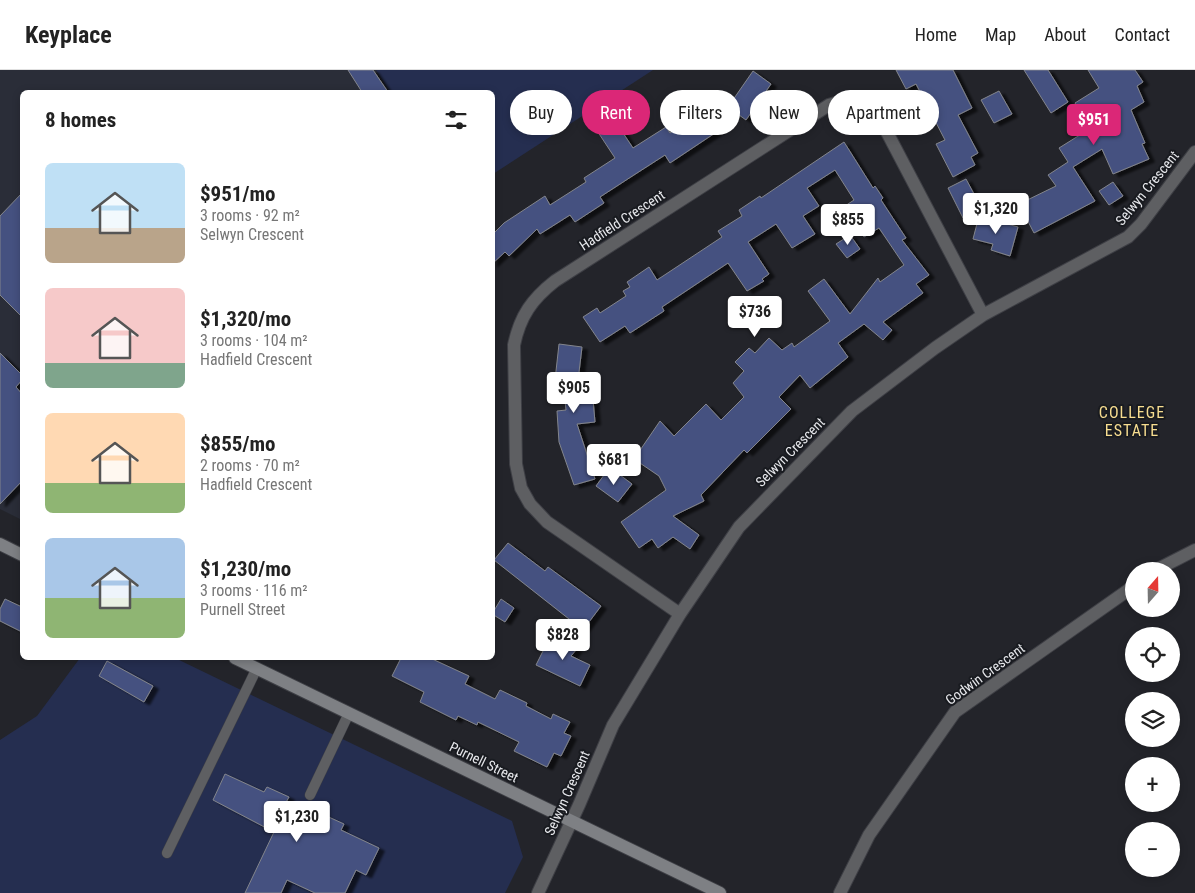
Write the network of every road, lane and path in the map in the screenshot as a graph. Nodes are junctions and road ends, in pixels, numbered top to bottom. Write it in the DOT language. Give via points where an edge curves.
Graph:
graph roads {
  1 [pos="1195,152"];
  2 [pos="983,316"];
  3 [pos="0,544"];
  4 [pos="1195,550"];
  5 [pos="20,554"];
  6 [pos="1172,562"];
  7 [pos="1125,592"];
  8 [pos="680,614"];
  9 [pos="239,660"];
  10 [pos="257,668"];
  11 [pos="349,714"];
  12 [pos="310,794"];
  13 [pos="572,821"];
  14 [pos="167,853"];
  15 [pos="538,893"];
  16 [pos="720,893"];
  17 [pos="840,893"];
  1 -- 2 [label="street, Selwyn Crescent" via="1128,237"];
  2 -- 8 [label="street, Selwyn Crescent" via="852,411 739,527"];
  2 -- 8 [label="street, Hadfield Crescent" via="879,117 859,101 843,100 829,105 537,295 525,310 514,345 516,464 521,488 530,504 547,522"];
  3 -- 5 [label="main road"];
  4 -- 6 [label="street"];
  7 -- 17 [label="street, Godwin Crescent" via="955,712 869,835"];
  8 -- 13 [label="street, Selwyn Crescent" via="613,725"];
  9 -- 10 [label="main road, Purnell Street"];
  10 -- 11 [label="main road, Purnell Street"];
  10 -- 14 [label="lane"];
  11 -- 12 [label="lane"];
  11 -- 13 [label="main road, Purnell Street"];
  13 -- 15 [label="street, Selwyn Crescent"];
  13 -- 16 [label="main road, Purnell Street"];
}
